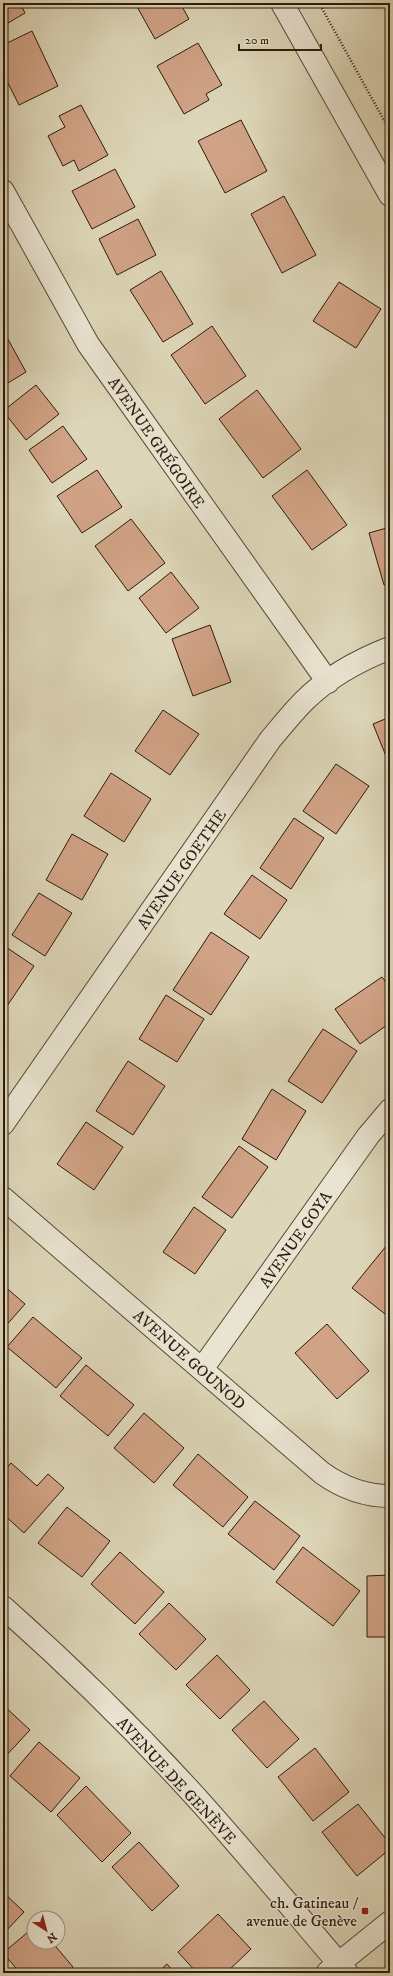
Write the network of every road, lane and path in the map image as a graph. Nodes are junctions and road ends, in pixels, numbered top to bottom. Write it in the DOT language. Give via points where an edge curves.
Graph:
graph roads {
  1 [pos="282,3"];
  2 [pos="319,3"];
  3 [pos="390,131"];
  4 [pos="3,191"];
  5 [pos="390,195"];
  6 [pos="390,648"];
  7 [pos="328,682"];
  8 [pos="390,1110"];
  9 [pos="3,1124"];
  10 [pos="3,1198"];
  11 [pos="202,1369"];
  12 [pos="390,1496"];
  13 [pos="3,1607"];
  14 [pos="390,1922"];
  15 [pos="337,1970"];
  1 -- 5 [label="street"];
  2 -- 3 [label="path"];
  4 -- 7 [label="street, AVENUE GRÉGOIRE" via="88,344"];
  6 -- 7 [label="street, AVENUE GOETHE" via="369,656"];
  7 -- 9 [label="street, AVENUE GOETHE" via="305,700 270,740"];
  8 -- 11 [label="street, AVENUE GOYA" via="368,1136"];
  10 -- 11 [label="street, AVENUE GOUNOD"];
  11 -- 12 [label="street, AVENUE GOUNOD" via="327,1477 358,1492"];
  13 -- 15 [label="street, AVENUE DE GENÈVE" via="98,1696 202,1804"];
  14 -- 15 [label="street"];
}
